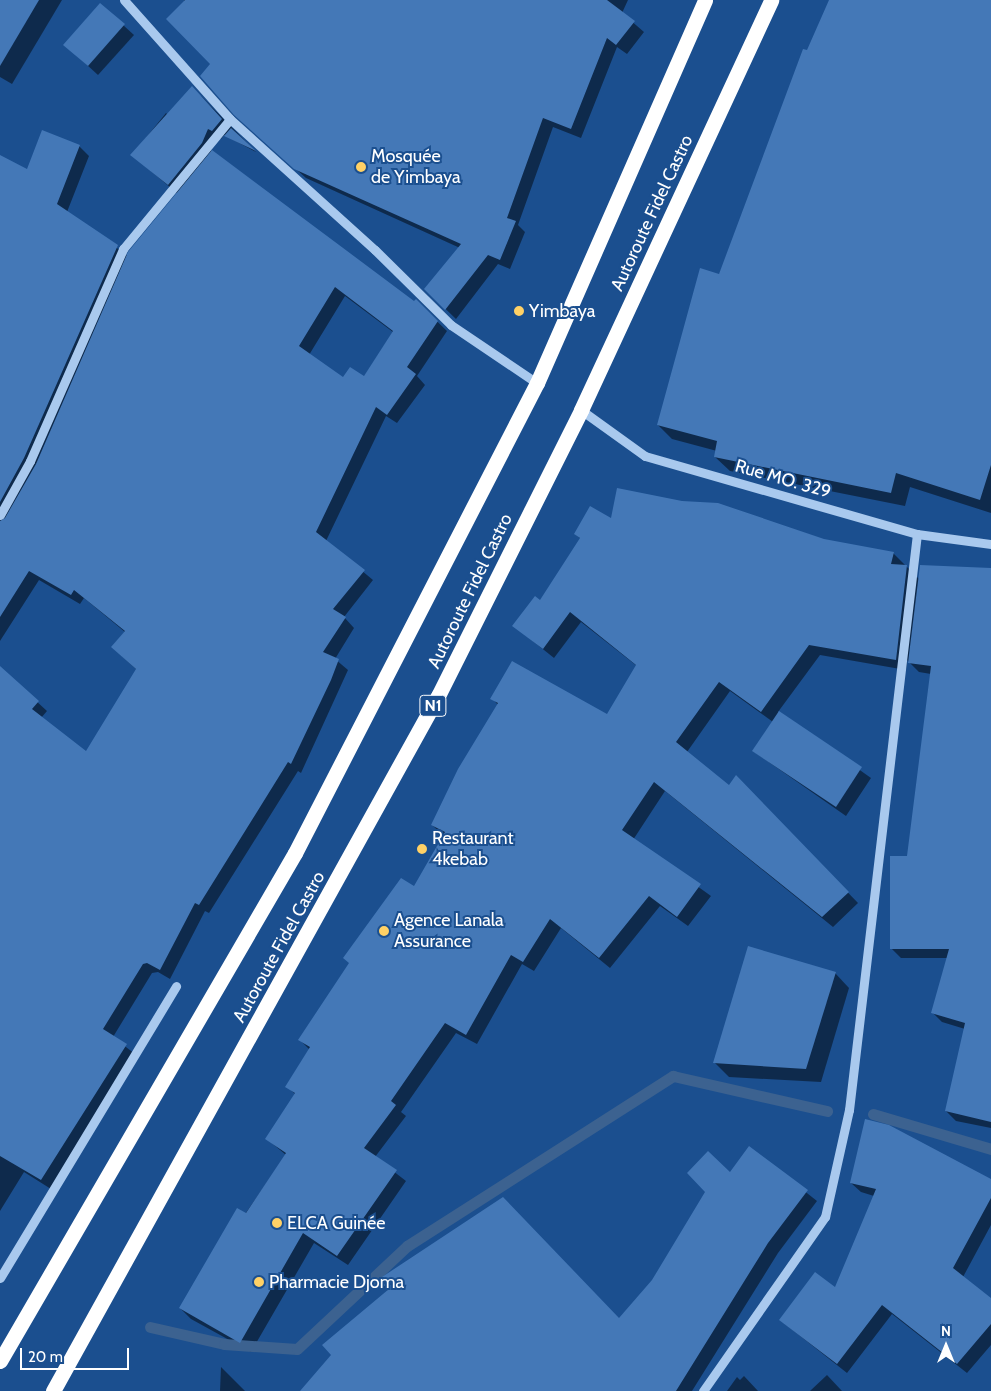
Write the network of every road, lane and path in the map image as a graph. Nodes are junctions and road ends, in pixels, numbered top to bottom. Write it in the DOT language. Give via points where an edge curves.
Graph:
graph roads {
  1 [pos="124,0"];
  2 [pos="705,0"];
  3 [pos="771,0"];
  4 [pos="230,120"];
  5 [pos="537,383"];
  6 [pos="581,410"];
  7 [pos="0,515"];
  8 [pos="917,534"];
  9 [pos="991,544"];
  10 [pos="176,986"];
  11 [pos="0,1278"];
  12 [pos="0,1361"];
  13 [pos="53,1391"];
  14 [pos="703,1391"];
  1 -- 4 [label="street"];
  2 -- 5 [label="highway, Autoroute Fidel Castro"];
  3 -- 6 [label="highway, Autoroute Fidel Castro / N1"];
  4 -- 5 [label="street" via="375,250 451,325"];
  4 -- 7 [label="street" via="123,249 30,460"];
  5 -- 12 [label="highway, Autoroute Fidel Castro" via="295,854"];
  6 -- 8 [label="street, Rue MO. 329" via="645,456"];
  6 -- 13 [label="highway, Autoroute Fidel Castro / N1" via="438,696"];
  8 -- 9 [label="street, Rue MO. 329"];
  8 -- 14 [label="street" via="849,1110 825,1218"];
  10 -- 11 [label="street"];
}
